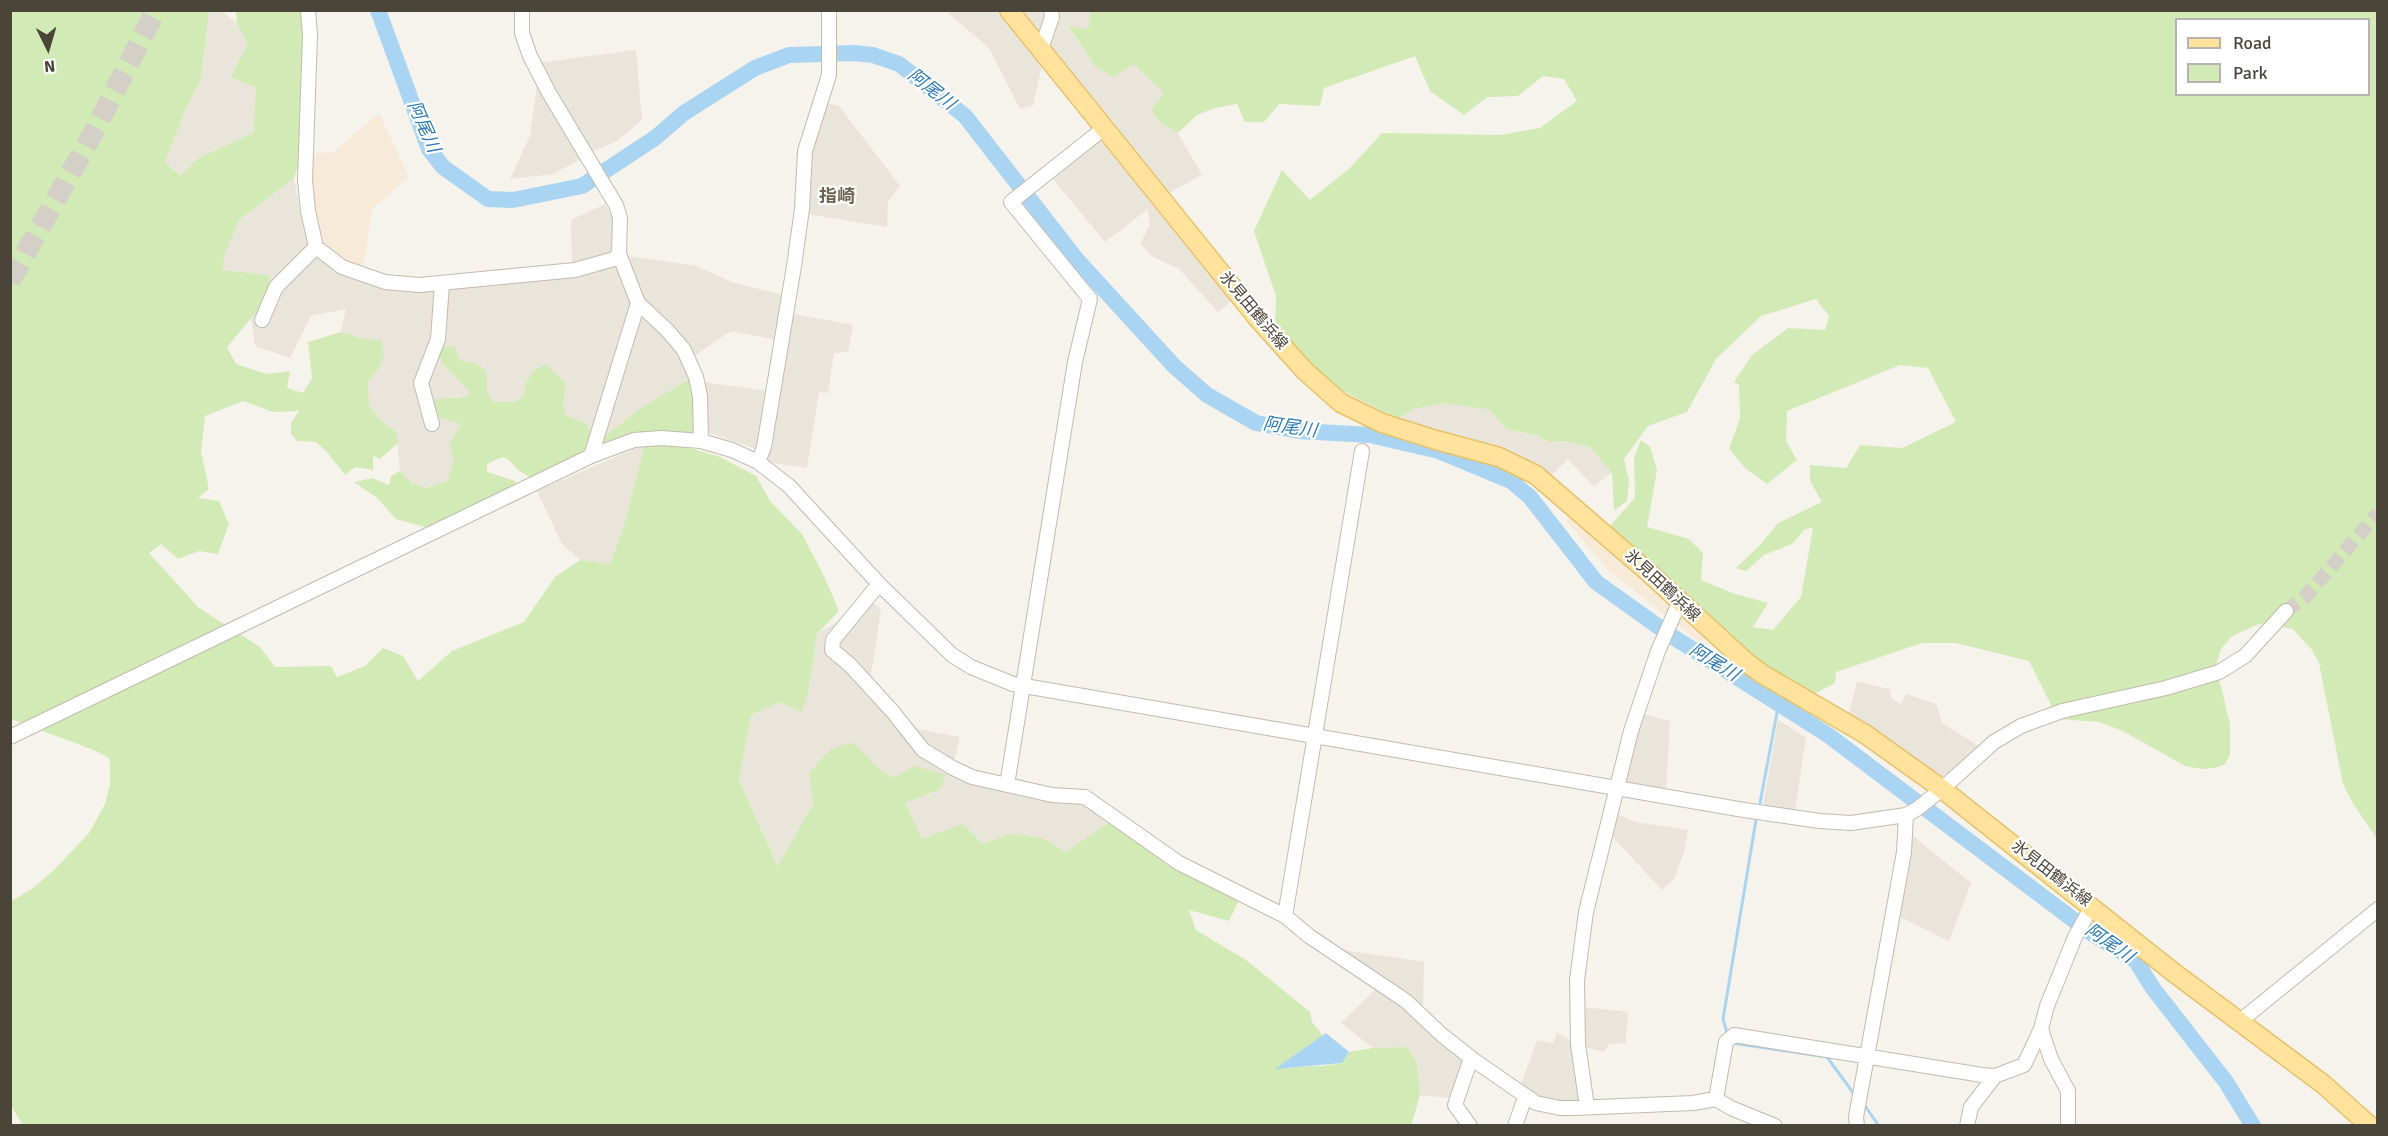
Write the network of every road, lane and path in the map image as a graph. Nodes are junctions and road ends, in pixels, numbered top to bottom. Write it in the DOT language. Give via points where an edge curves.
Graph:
graph roads {
  1 [pos="308,10"];
  2 [pos="522,10"];
  3 [pos="829,10"];
  4 [pos="1009,10"];
  5 [pos="1051,10"];
  6 [pos="1040,51"];
  7 [pos="1103,129"];
  8 [pos="315,247"];
  9 [pos="619,254"];
  10 [pos="442,284"];
  11 [pos="638,303"];
  12 [pos="262,320"];
  13 [pos="432,424"];
  14 [pos="701,441"];
  15 [pos="1362,452"];
  16 [pos="591,456"];
  17 [pos="758,462"];
  18 [pos="879,584"];
  19 [pos="1676,608"];
  20 [pos="2286,611"];
  21 [pos="1023,687"];
  22 [pos="1314,736"];
  23 [pos="10,737"];
  24 [pos="1007,785"];
  25 [pos="1616,788"];
  26 [pos="1937,793"];
  27 [pos="1911,812"];
  28 [pos="2378,909"];
  29 [pos="2090,911"];
  30 [pos="1284,916"];
  31 [pos="2239,1022"];
  32 [pos="2041,1029"];
  33 [pos="1868,1057"];
  34 [pos="1471,1058"];
  35 [pos="1995,1076"];
  36 [pos="1525,1096"];
  37 [pos="1716,1100"];
  38 [pos="1587,1107"];
  39 [pos="1470,1125"];
  40 [pos="1515,1125"];
  41 [pos="1775,1125"];
  42 [pos="1857,1125"];
  43 [pos="1967,1125"];
  44 [pos="2068,1125"];
  45 [pos="2370,1125"];
  1 -- 8 [label="street" via="305,180"];
  2 -- 9 [label="street" via="522,33 530,56 611,195 620,218"];
  3 -- 17 [label="street" via="828,81 805,152 794,266 764,447"];
  4 -- 6 [label="main road, 氷見田鶴浜線"];
  5 -- 6 [label="street"];
  6 -- 7 [label="main road, 氷見田鶴浜線"];
  7 -- 19 [label="main road, 氷見田鶴浜線" via="1259,320 1305,371 1341,403 1382,423 1498,457 1536,475"];
  7 -- 21 [label="street" via="1011,202 1090,299 1073,374"];
  8 -- 10 [label="street" via="342,267 385,282"];
  8 -- 12 [label="street" via="276,287"];
  9 -- 10 [label="street" via="575,270"];
  9 -- 11 [label="street"];
  10 -- 13 [label="street" via="438,339 422,383"];
  11 -- 14 [label="street" via="684,350 700,396"];
  11 -- 16 [label="street"];
  14 -- 16 [label="street" via="634,440"];
  14 -- 17 [label="street"];
  15 -- 22 [label="street"];
  16 -- 23 [label="street"];
  17 -- 18 [label="street" via="789,486"];
  18 -- 21 [label="street" via="952,655"];
  18 -- 24 [label="street" via="833,640 832,650 893,712 923,750 972,777"];
  19 -- 25 [label="street" via="1631,731"];
  19 -- 26 [label="main road, 氷見田鶴浜線" via="1762,674 1865,734"];
  20 -- 26 [label="street" via="2245,656 2219,672 2062,711 2021,726 1994,742"];
  21 -- 22 [label="street"];
  21 -- 24 [label="street"];
  22 -- 25 [label="street"];
  22 -- 30 [label="street"];
  24 -- 30 [label="street" via="1052,795 1085,797 1179,863"];
  25 -- 27 [label="street" via="1820,821 1851,823"];
  25 -- 38 [label="street" via="1586,912 1577,980 1578,1044"];
  26 -- 27 [label="street"];
  26 -- 29 [label="main road, 氷見田鶴浜線"];
  27 -- 33 [label="street"];
  28 -- 31 [label="street"];
  29 -- 31 [label="main road, 氷見田鶴浜線"];
  29 -- 32 [label="street" via="2075,937"];
  30 -- 34 [label="street" via="1406,1001"];
  31 -- 45 [label="main road, 氷見田鶴浜線" via="2323,1084"];
  32 -- 35 [label="street" via="2024,1065"];
  32 -- 44 [label="street" via="2068,1091"];
  33 -- 35 [label="street"];
  33 -- 37 [label="street" via="1734,1035 1726,1042"];
  33 -- 42 [label="street"];
  34 -- 36 [label="street"];
  34 -- 39 [label="street" via="1455,1105"];
  35 -- 43 [label="street" via="1971,1107"];
  36 -- 38 [label="street" via="1536,1103 1560,1108"];
  36 -- 40 [label="street"];
  37 -- 38 [label="street"];
  37 -- 41 [label="street"];
}
